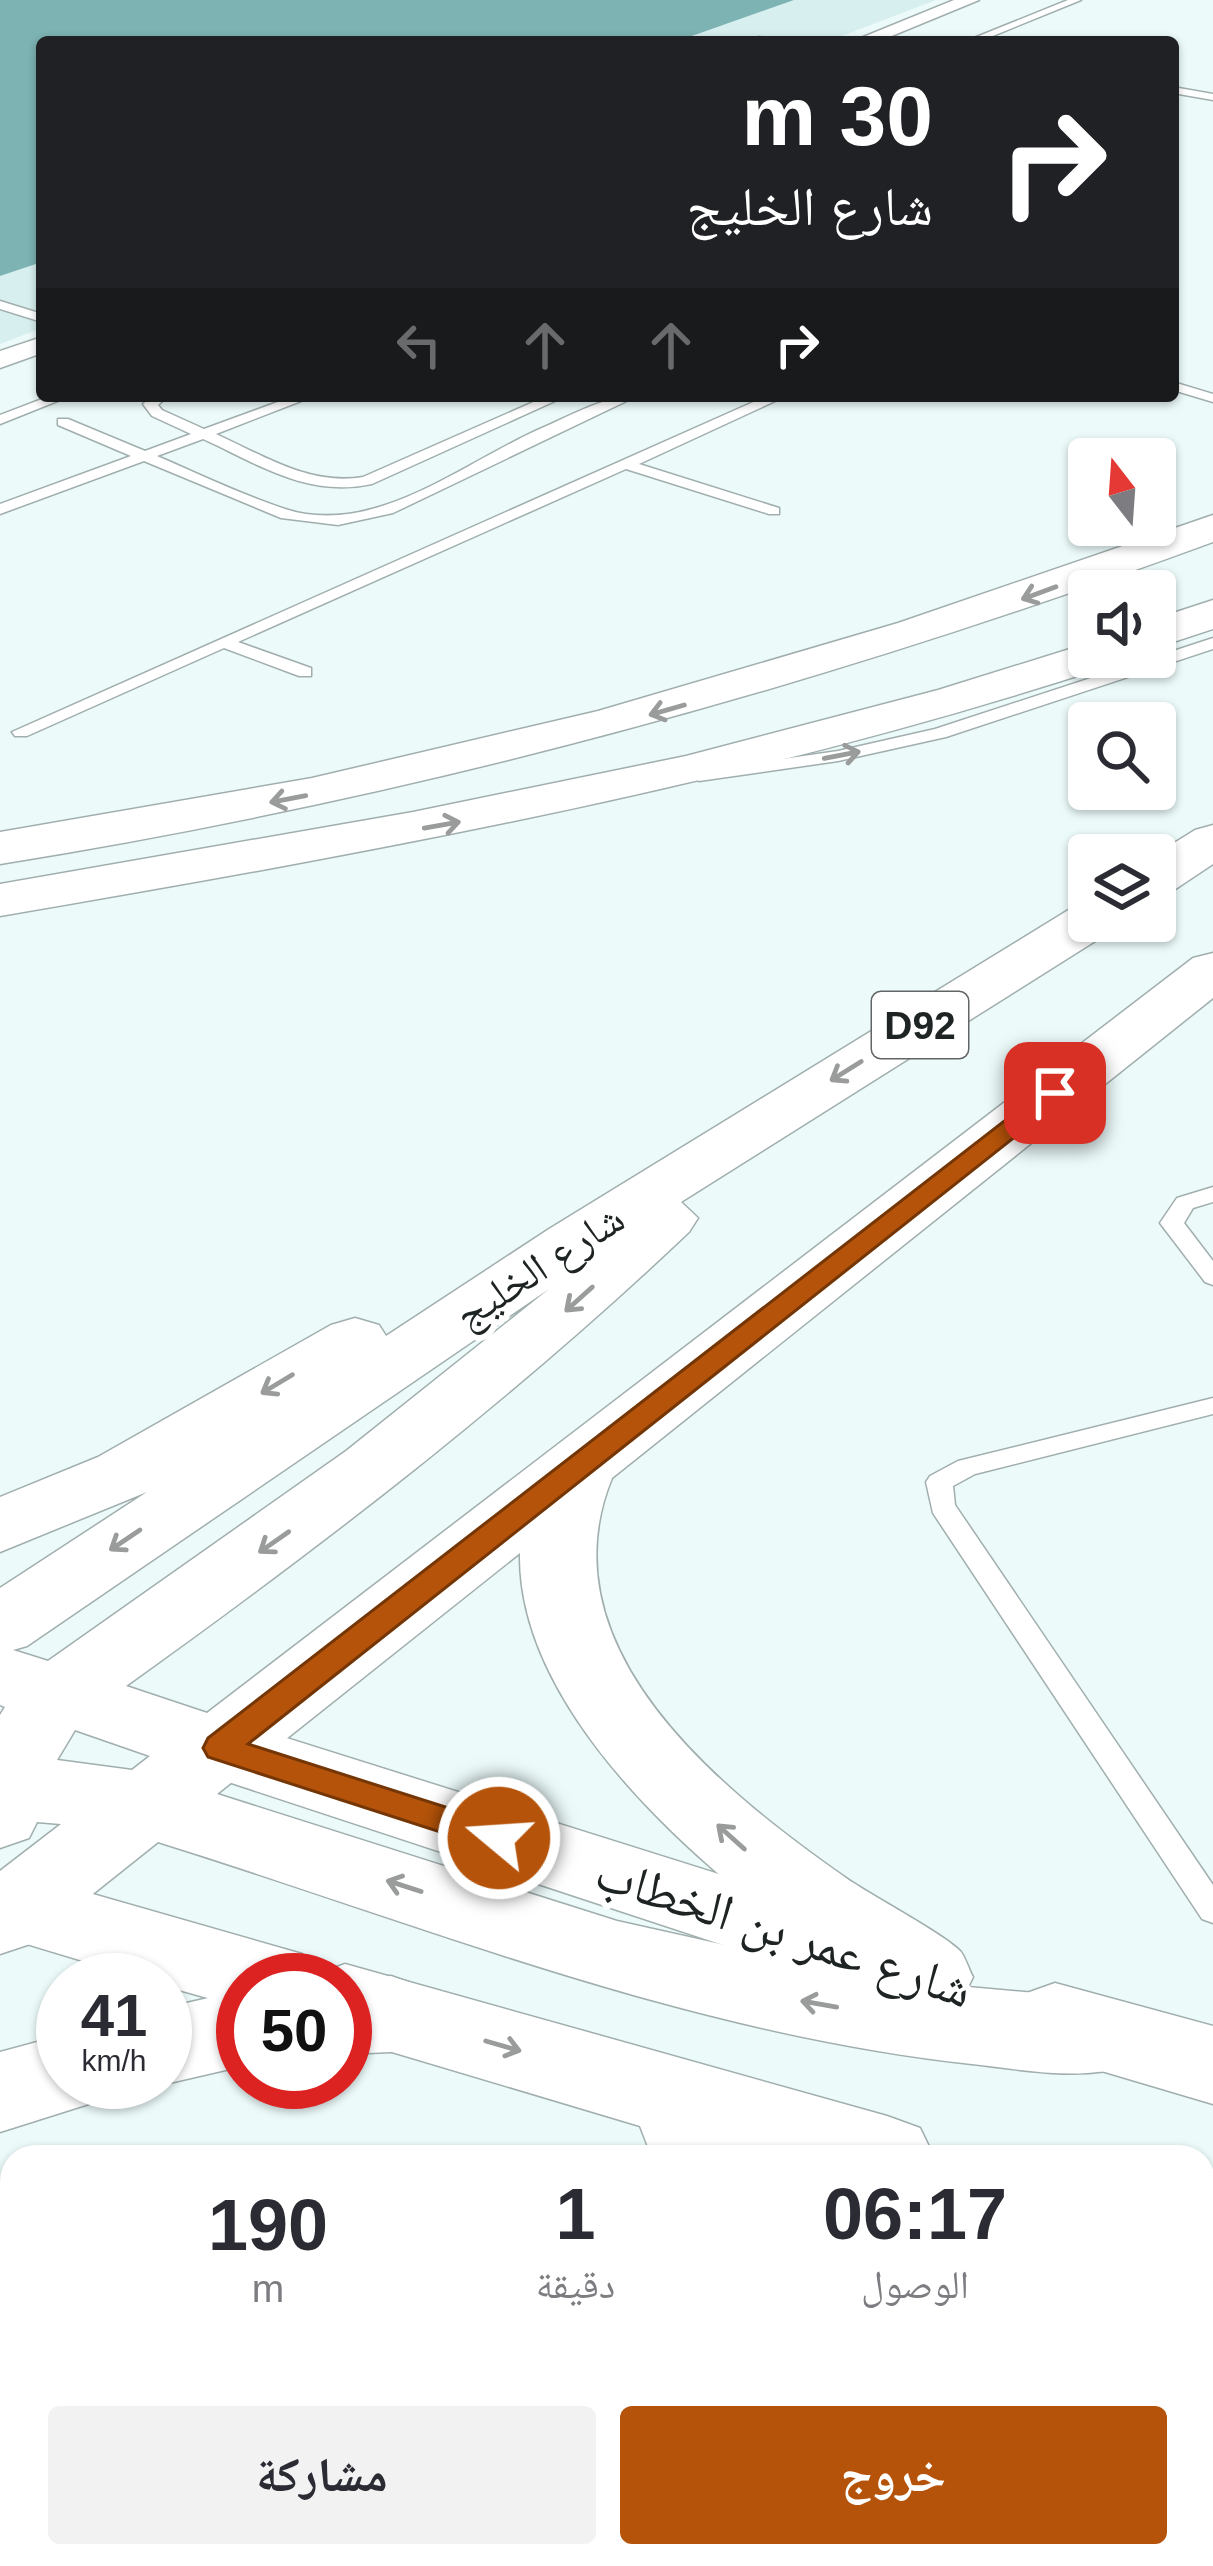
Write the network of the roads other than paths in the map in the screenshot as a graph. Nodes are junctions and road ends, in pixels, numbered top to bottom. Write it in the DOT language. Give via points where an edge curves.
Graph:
graph roads {
  1 [pos="1076,0"];
  2 [pos="960,1"];
  3 [pos="875,36"];
  4 [pos="984,36"];
  5 [pos="1179,91"];
  6 [pos="1213,97"];
  7 [pos="0,305"];
  8 [pos="36,316"];
  9 [pos="36,347"];
  10 [pos="0,360"];
  11 [pos="1213,386"];
  12 [pos="1205,395"];
  13 [pos="47,402"];
  14 [pos="153,402"];
  15 [pos="291,402"];
  16 [pos="545,402"];
  17 [pos="616,402"];
  18 [pos="746,402"];
  19 [pos="766,402"];
  20 [pos="758,406"];
  21 [pos="0,420"];
  22 [pos="63,422"];
  23 [pos="204,434"];
  24 [pos="144,456"];
  25 [pos="626,464"];
  26 [pos="0,509"];
  27 [pos="774,511"];
  28 [pos="1205,531"];
  29 [pos="1213,614"];
  30 [pos="1176,627"];
  31 [pos="223,642"];
  32 [pos="1213,643"];
  33 [pos="1068,664"];
  34 [pos="305,672"];
  35 [pos="21,732"];
  36 [pos="643,783"];
  37 [pos="19,845"];
  38 [pos="1206,846"];
  39 [pos="1176,865"];
  40 [pos="0,900"];
  41 [pos="1068,934"];
  42 [pos="1197,990"];
  43 [pos="752,1129"];
  44 [pos="1213,1194"];
  45 [pos="572,1243"];
  46 [pos="1213,1276"];
  47 [pos="1213,1406"];
  48 [pos="584,1464"];
  49 [pos="0,1526"];
  50 [pos="0,1626"];
  51 [pos="29,1685"];
  52 [pos="220,1748"];
  53 [pos="148,1806"];
  54 [pos="4,1833"];
  55 [pos="1213,1910"];
  56 [pos="222,1953"];
  57 [pos="929,1977"];
  58 [pos="372,2014"];
  59 [pos="1102,2038"];
  60 [pos="1213,2065"];
  61 [pos="36,2082"];
  62 [pos="0,2092"];
  63 [pos="686,2126"];
  64 [pos="809,2145"];
  1 -- 4 [label="lane"];
  2 -- 3 [label="street"];
  5 -- 6 [label="lane"];
  7 -- 8 [label="lane"];
  9 -- 10 [label="street"];
  11 -- 12 [label="lane"];
  13 -- 21 [label="lane"];
  14 -- 23 [label="lane" via="152,410"];
  15 -- 23 [label="lane"];
  16 -- 23 [label="lane" via="348,486 318,484"];
  17 -- 24 [label="lane" via="388,510 352,519 286,515"];
  18 -- 20 [label="lane"];
  19 -- 20 [label="lane"];
  20 -- 25 [label="lane"];
  22 -- 24 [label="lane"];
  23 -- 24 [label="lane"];
  24 -- 26 [label="lane"];
  25 -- 27 [label="lane"];
  25 -- 31 [label="lane"];
  28 -- 37 [label="main road, one-way" via="916,635 632,720 331,790"];
  29 -- 30 [label="main road"];
  31 -- 34 [label="lane"];
  31 -- 35 [label="lane"];
  36 -- 32 [label="lane, one-way" via="940,733"];
  33 -- 36 [label="main road" via="928,710"];
  40 -- 36 [label="main road, one-way" via="375,838"];
  38 -- 39 [label="main road"];
  41 -- 43 [label="main road, شارع الخليج / D92, one-way"];
  42 -- 48 [label="main road"];
  43 -- 45 [label="main road, شارع الخليج"];
  43 -- 51 [label="main road, one-way" via="612,1270 433,1424"];
  44 -- 46 [label="lane" via="1186,1203 1172,1222"];
  45 -- 49 [label="main road, one-way" via="409,1313 123,1474"];
  45 -- 50 [label="main road, شارع الخليج, one-way"];
  47 -- 55 [label="lane" via="967,1467 939,1482 938,1493"];
  48 -- 52 [label="main road"];
  57 -- 48 [label="main road, one-way" via="787,1885 726,1834 629,1729 573,1639 562,1602 559,1530"];
  51 -- 52 [label="main road, شارع عمر بن الخطاب"];
  51 -- 54 [label="main road"];
  52 -- 53 [label="main road"];
  52 -- 54 [label="main road"];
  52 -- 57 [label="main road, شارع عمر بن الخطاب"];
  53 -- 54 [label="main road"];
  53 -- 54 [label="main road"];
  59 -- 53 [label="main road, one-way" via="882,2016 774,1996 568,1941"];
  54 -- 56 [label="main road"];
  57 -- 59 [label="main road, شارع عمر بن الخطاب"];
  58 -- 63 [label="main road, one-way"];
  59 -- 60 [label="main road, شارع عمر بن الخطاب"];
  61 -- 62 [label="main road"];
  63 -- 64 [label="main road"];
}
